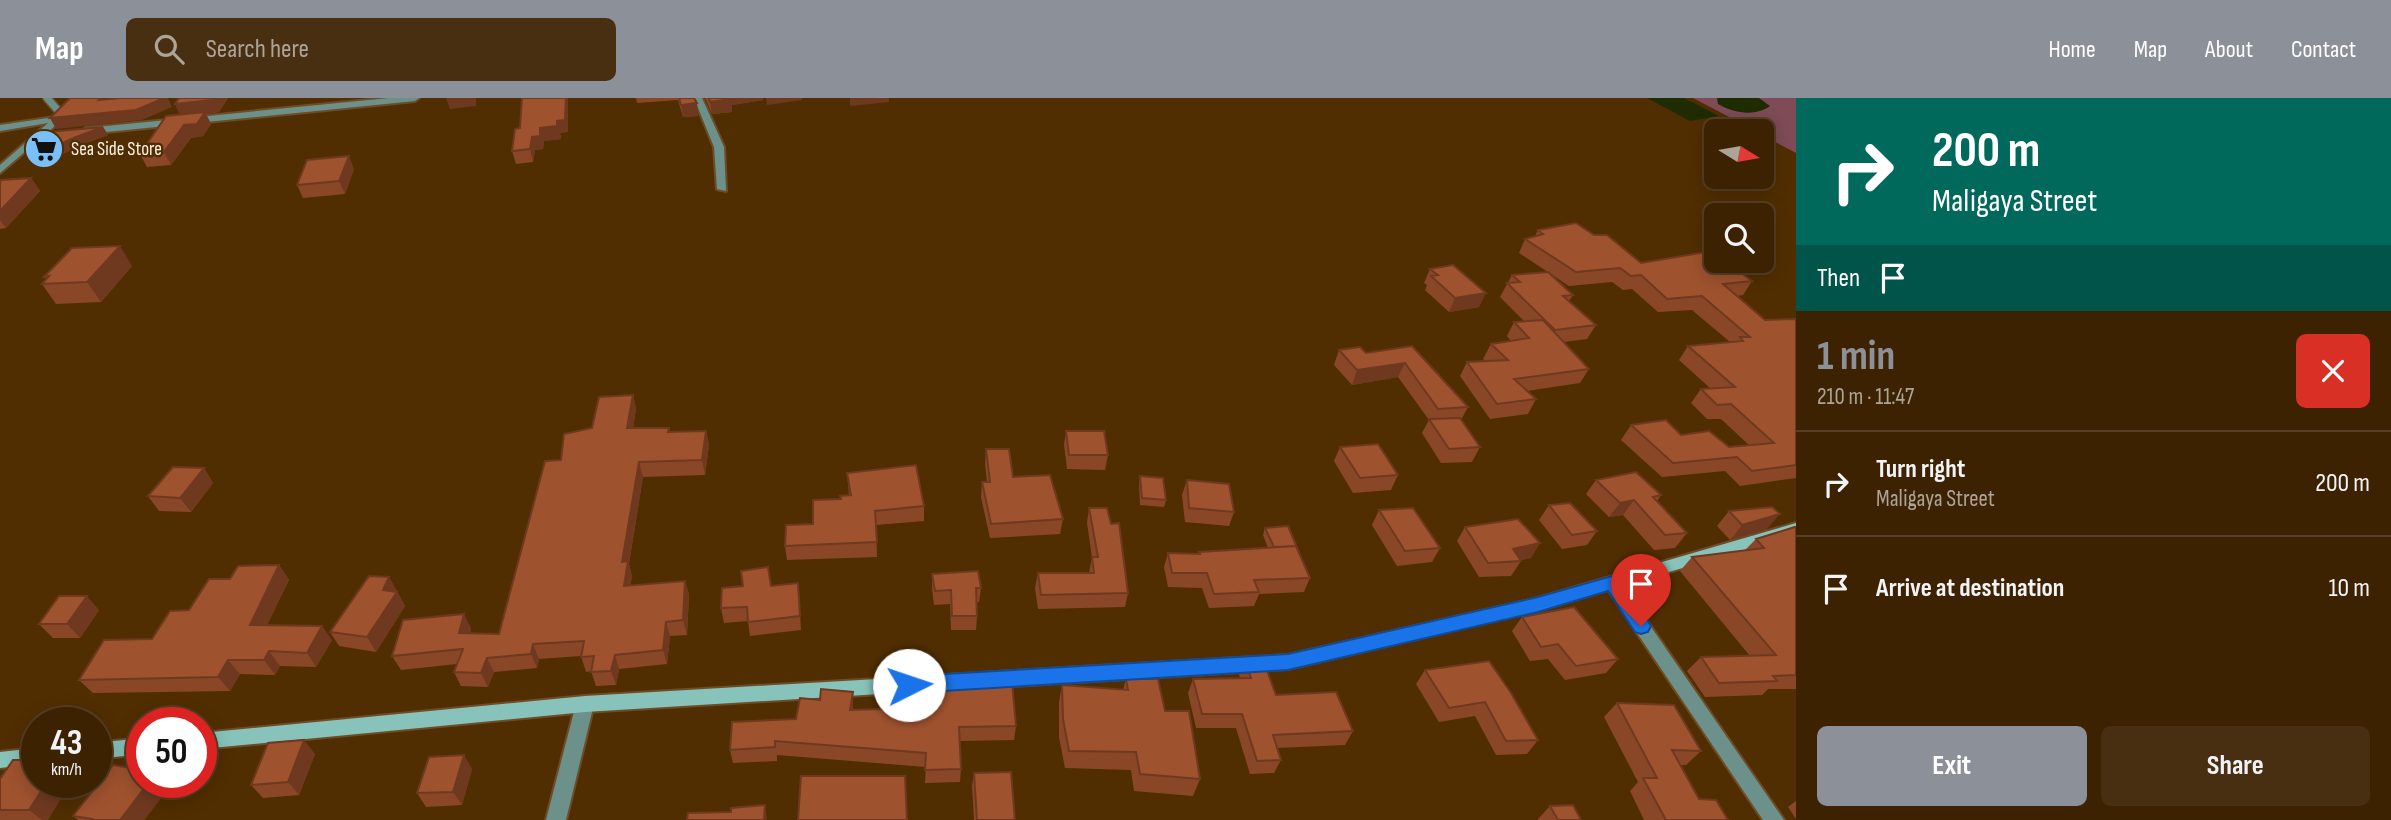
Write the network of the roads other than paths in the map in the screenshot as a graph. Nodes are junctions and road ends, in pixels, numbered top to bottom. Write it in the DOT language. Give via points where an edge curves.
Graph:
graph roads {
  1 [pos="47,98"];
  2 [pos="77,98"];
  3 [pos="415,98"];
  4 [pos="698,98"];
  5 [pos="60,117"];
  6 [pos="0,128"];
  7 [pos="79,132"];
  8 [pos="52,135"];
  9 [pos="39,136"];
  10 [pos="0,170"];
  11 [pos="722,189"];
  12 [pos="1796,529"];
  13 [pos="1612,583"];
  14 [pos="585,704"];
  15 [pos="217,738"];
  16 [pos="21,758"];
  17 [pos="0,760"];
  18 [pos="556,820"];
  19 [pos="1774,820"];
  1 -- 5 [label="lane"];
  2 -- 5 [label="street"];
  3 -- 7 [label="street"];
  4 -- 11 [label="street" via="719,147"];
  5 -- 6 [label="street"];
  5 -- 9 [label="street"];
  8 -- 9 [label="street"];
  9 -- 10 [label="street"];
  12 -- 13 [label="main road"];
  13 -- 14 [label="main road" via="1288,662"];
  13 -- 19 [label="street"];
  14 -- 15 [label="main road"];
  14 -- 18 [label="street"];
  16 -- 17 [label="main road"];
}
